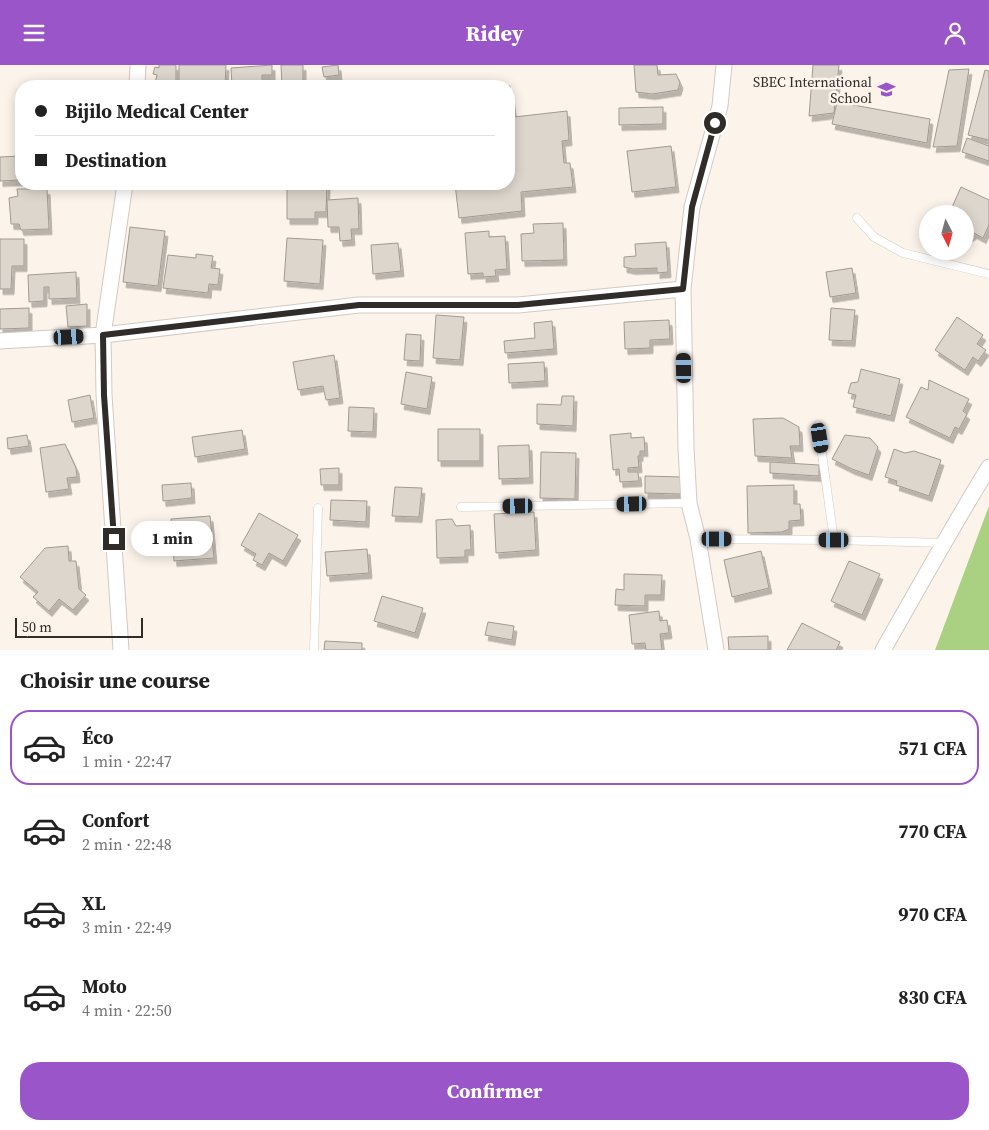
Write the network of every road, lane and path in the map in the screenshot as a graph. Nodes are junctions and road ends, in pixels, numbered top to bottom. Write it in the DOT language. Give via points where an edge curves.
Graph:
graph roads {
  1 [pos="138,65"];
  2 [pos="724,65"];
  3 [pos="137,80"];
  4 [pos="124,190"];
  5 [pos="857,218"];
  6 [pos="989,274"];
  7 [pos="683,289"];
  8 [pos="103,335"];
  9 [pos="0,341"];
  10 [pos="818,425"];
  11 [pos="989,467"];
  12 [pos="689,503"];
  13 [pos="461,507"];
  14 [pos="318,508"];
  15 [pos="698,539"];
  16 [pos="834,540"];
  17 [pos="945,543"];
  18 [pos="121,650"];
  19 [pos="314,650"];
  20 [pos="716,650"];
  21 [pos="883,650"];
  1 -- 3 [label="street"];
  2 -- 7 [label="street" via="720,106 692,207"];
  4 -- 8 [label="street"];
  5 -- 6 [label="lane" via="874,237 903,253"];
  7 -- 8 [label="street" via="518,305 359,305"];
  7 -- 12 [label="street"];
  8 -- 9 [label="street"];
  8 -- 18 [label="street"];
  10 -- 16 [label="lane"];
  11 -- 17 [label="street"];
  12 -- 13 [label="lane"];
  12 -- 15 [label="street"];
  14 -- 19 [label="lane"];
  15 -- 16 [label="lane"];
  15 -- 20 [label="street"];
  16 -- 17 [label="lane"];
  17 -- 21 [label="street"];
}
